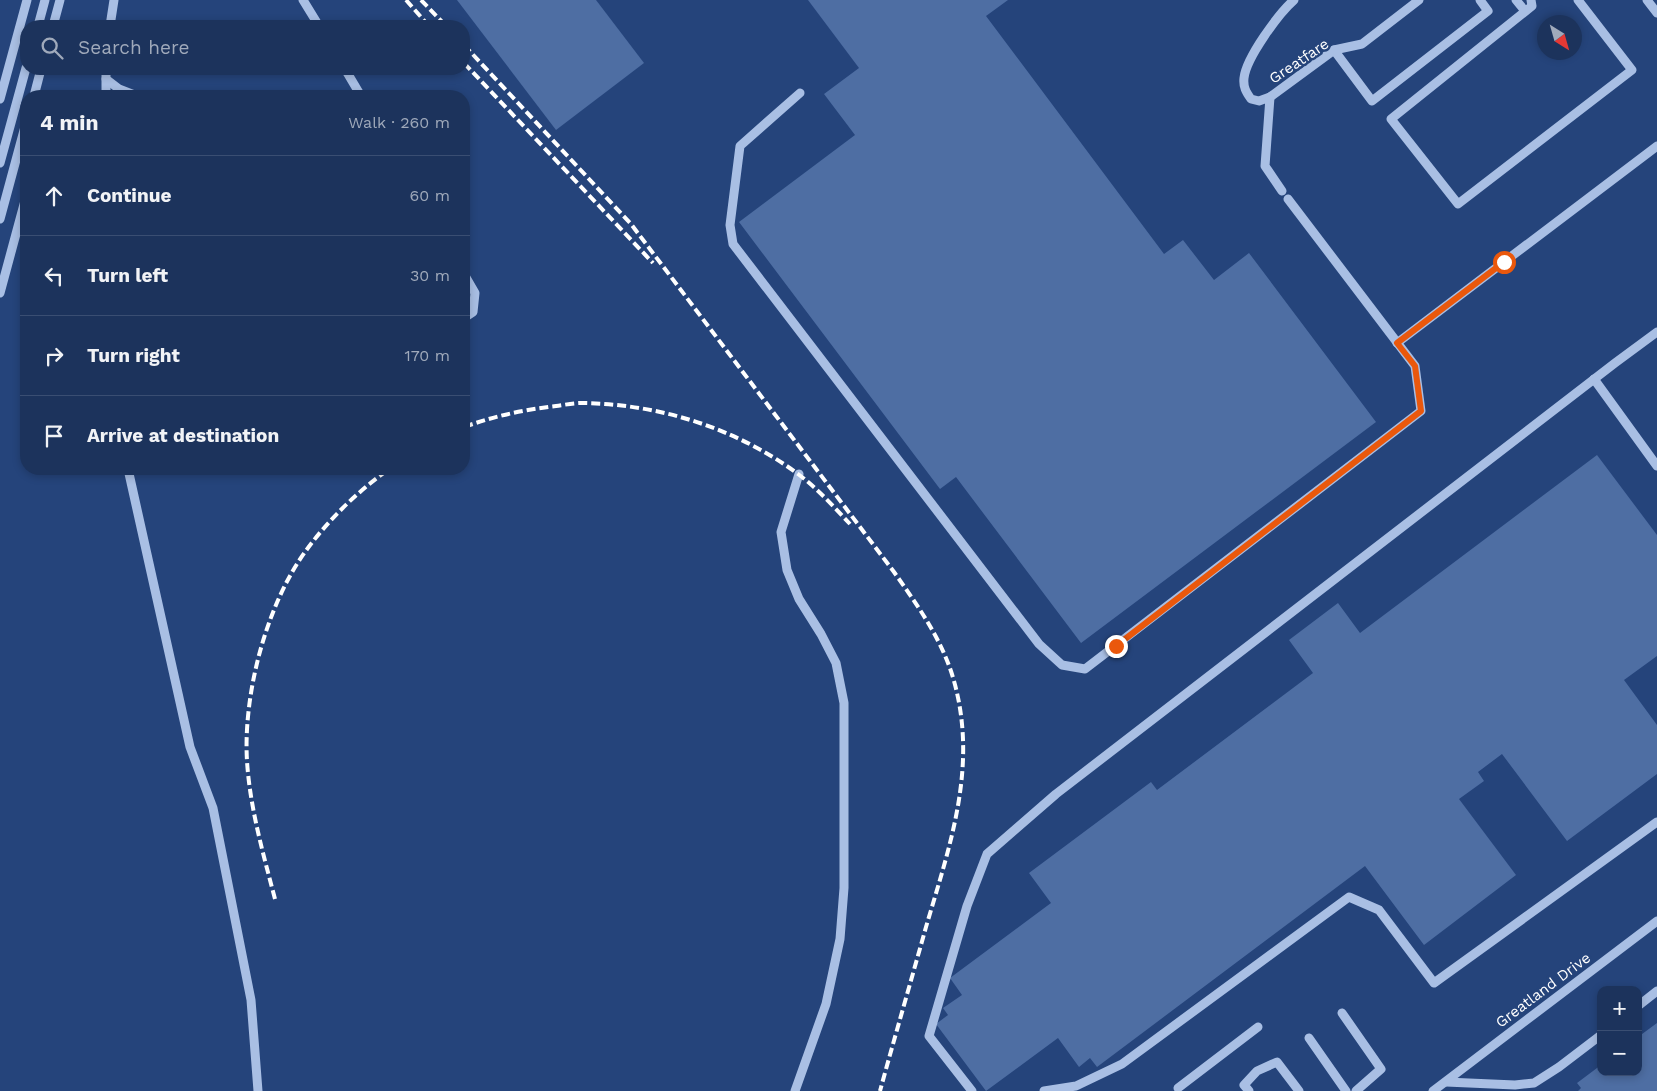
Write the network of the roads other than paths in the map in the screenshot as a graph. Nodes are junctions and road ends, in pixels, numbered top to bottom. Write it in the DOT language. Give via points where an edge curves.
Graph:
graph roads {
  1 [pos="27,0"];
  2 [pos="45,0"];
  3 [pos="60,0"];
  4 [pos="114,0"];
  5 [pos="303,0"];
  6 [pos="1294,0"];
  7 [pos="1419,0"];
  8 [pos="1480,0"];
  9 [pos="1516,0"];
  10 [pos="1531,0"];
  11 [pos="1578,0"];
  12 [pos="1647,0"];
  13 [pos="1525,12"];
  14 [pos="1657,13"];
  15 [pos="22,20"];
  16 [pos="40,20"];
  17 [pos="55,20"];
  18 [pos="111,20"];
  19 [pos="315,20"];
  20 [pos="20,26"];
  21 [pos="1334,50"];
  22 [pos="24,75"];
  23 [pos="39,75"];
  24 [pos="106,75"];
  25 [pos="349,75"];
  26 [pos="106,79"];
  27 [pos="36,90"];
  28 [pos="106,90"];
  29 [pos="122,90"];
  30 [pos="357,90"];
  31 [pos="800,92"];
  32 [pos="1270,97"];
  33 [pos="0,99"];
  34 [pos="20,146"];
  35 [pos="1657,146"];
  36 [pos="0,163"];
  37 [pos="1282,191"];
  38 [pos="1288,198"];
  39 [pos="20,218"];
  40 [pos="0,219"];
  41 [pos="470,284"];
  42 [pos="0,293"];
  43 [pos="470,314"];
  44 [pos="1656,335"];
  45 [pos="1397,343"];
  46 [pos="1594,379"];
  47 [pos="1657,466"];
  48 [pos="799,474"];
  49 [pos="129,475"];
  50 [pos="1657,822"];
  51 [pos="1657,921"];
  52 [pos="1657,991"];
  53 [pos="1642,1003"];
  54 [pos="1342,1013"];
  55 [pos="1258,1027"];
  56 [pos="1309,1038"];
  57 [pos="1597,1038"];
  58 [pos="1445,1086"];
  59 [pos="1246,1088"];
  60 [pos="1178,1090"];
  61 [pos="258,1091"];
  62 [pos="795,1091"];
  63 [pos="972,1091"];
  64 [pos="1044,1091"];
  65 [pos="1298,1091"];
  66 [pos="1346,1091"];
  67 [pos="1356,1091"];
  68 [pos="1433,1091"];
  1 -- 15 [label="street"];
  2 -- 16 [label="street"];
  3 -- 17 [label="street"];
  4 -- 18 [label="street"];
  5 -- 19 [label="street"];
  6 -- 32 [label="street" via="1263,37 1244,76 1245,90 1251,99 1259,101"];
  7 -- 21 [label="street, Greatfare" via="1362,44"];
  8 -- 21 [label="street" via="1488,11 1372,101"];
  9 -- 13 [label="street"];
  10 -- 13 [label="street" via="1532,6"];
  11 -- 13 [label="street" via="1632,70 1458,204 1391,119"];
  12 -- 14 [label="street"];
  20 -- 33 [label="street"];
  21 -- 32 [label="street, Greatfare"];
  22 -- 36 [label="street"];
  23 -- 27 [label="street"];
  24 -- 26 [label="street"];
  25 -- 30 [label="street"];
  26 -- 28 [label="street"];
  26 -- 29 [label="street"];
  31 -- 45 [label="street" via="740,146 730,225 733,244 1039,644 1062,665 1085,669 1421,411 1415,366"];
  32 -- 37 [label="street" via="1265,166"];
  34 -- 40 [label="street"];
  35 -- 45 [label="street"];
  38 -- 45 [label="street"];
  39 -- 42 [label="street"];
  41 -- 43 [label="street" via="475,293"];
  44 -- 46 [label="street"];
  46 -- 47 [label="street"];
  46 -- 63 [label="street" via="1056,794 987,854 967,906 929,1036"];
  48 -- 62 [label="street" via="781,532 787,570 799,599 836,663 844,703 844,888 840,940 826,1004"];
  49 -- 61 [label="street" via="190,747 213,808 251,1000"];
  50 -- 64 [label="street" via="1434,983 1379,910 1349,897 1122,1064 1076,1086"];
  51 -- 58 [label="street, Greatland Drive"];
  52 -- 53 [label="street"];
  54 -- 67 [label="street" via="1381,1069"];
  55 -- 60 [label="street"];
  56 -- 66 [label="street"];
  57 -- 58 [label="street" via="1534,1083"];
  58 -- 68 [label="street, Greatland Drive"];
  59 -- 65 [label="street" via="1257,1071 1277,1062"];
}
